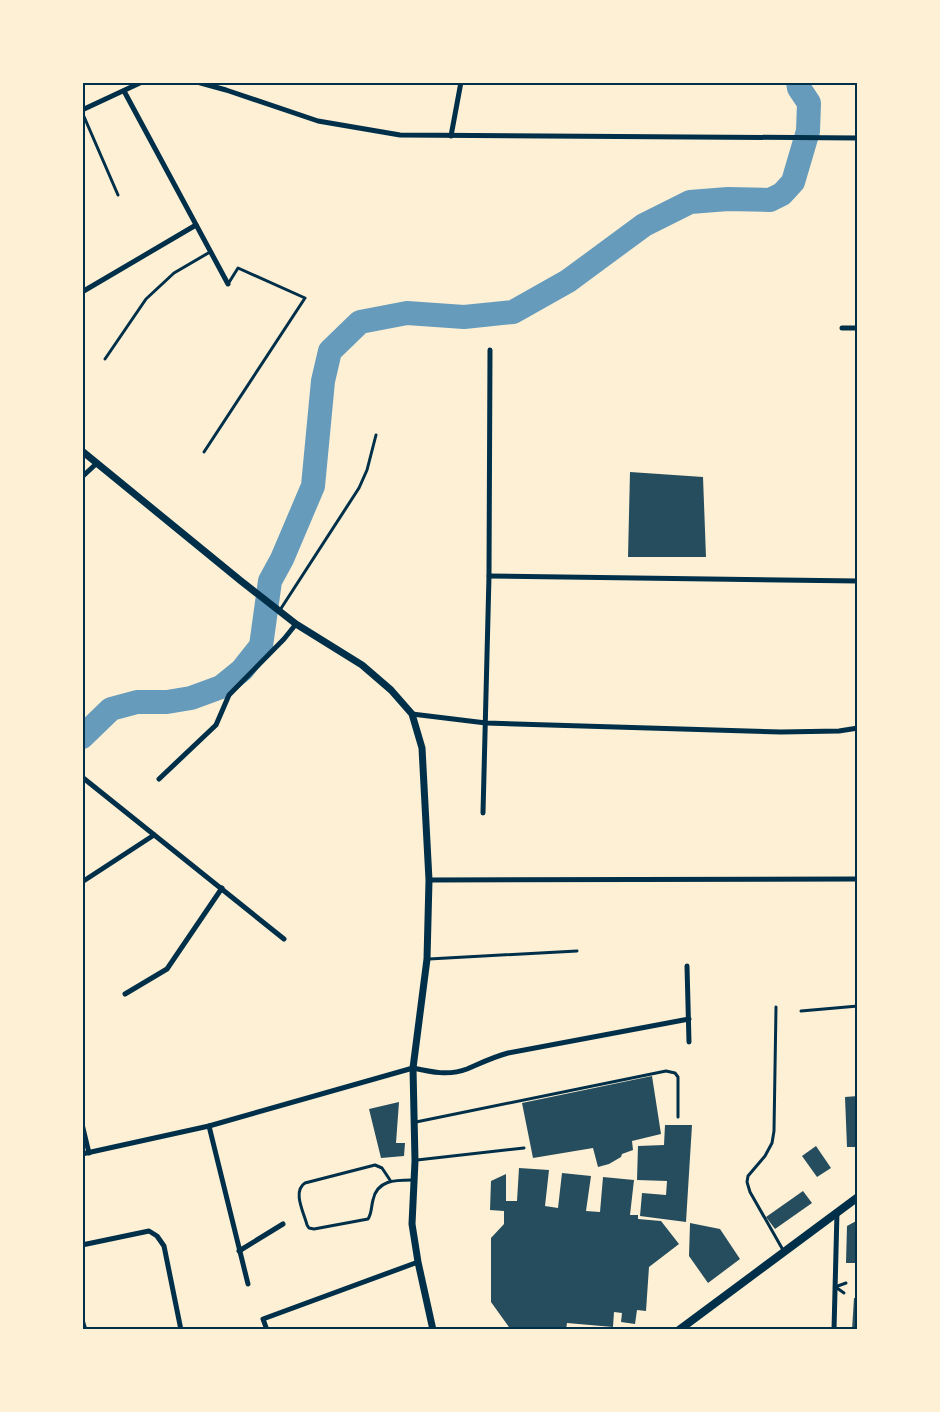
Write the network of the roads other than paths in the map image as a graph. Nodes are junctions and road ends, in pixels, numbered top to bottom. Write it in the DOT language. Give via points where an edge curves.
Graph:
graph roads {
  1 [pos="142,82"];
  2 [pos="197,82"];
  3 [pos="223,82"];
  4 [pos="461,82"];
  5 [pos="226,90"];
  6 [pos="124,91"];
  7 [pos="82,111"];
  8 [pos="450,136"];
  9 [pos="858,138"];
  10 [pos="118,195"];
  11 [pos="196,225"];
  12 [pos="210,252"];
  13 [pos="228,284"];
  14 [pos="82,292"];
  15 [pos="842,328"];
  16 [pos="858,328"];
  17 [pos="490,350"];
  18 [pos="105,359"];
  19 [pos="376,435"];
  20 [pos="82,451"];
  21 [pos="204,452"];
  22 [pos="97,463"];
  23 [pos="82,477"];
  24 [pos="489,576"];
  25 [pos="858,581"];
  26 [pos="278,609"];
  27 [pos="296,624"];
  28 [pos="412,714"];
  29 [pos="486,723"];
  30 [pos="858,728"];
  31 [pos="82,777"];
  32 [pos="159,779"];
  33 [pos="483,813"];
  34 [pos="154,835"];
  35 [pos="858,879"];
  36 [pos="429,880"];
  37 [pos="82,882"];
  38 [pos="222,888"];
  39 [pos="284,939"];
  40 [pos="577,951"];
  41 [pos="427,959"];
  42 [pos="687,966"];
  43 [pos="125,994"];
  44 [pos="858,1006"];
  45 [pos="776,1007"];
  46 [pos="801,1011"];
  47 [pos="689,1019"];
  48 [pos="689,1042"];
  49 [pos="413,1068"];
  50 [pos="678,1117"];
  51 [pos="414,1122"];
  52 [pos="82,1124"];
  53 [pos="209,1126"];
  54 [pos="524,1148"];
  55 [pos="86,1154"];
  56 [pos="415,1161"];
  57 [pos="390,1180"];
  58 [pos="414,1180"];
  59 [pos="858,1197"];
  60 [pos="838,1210"];
  61 [pos="283,1224"];
  62 [pos="82,1245"];
  63 [pos="239,1251"];
  64 [pos="783,1251"];
  65 [pos="418,1262"];
  66 [pos="846,1283"];
  67 [pos="248,1284"];
  68 [pos="835,1287"];
  69 [pos="844,1293"];
  70 [pos="82,1320"];
  71 [pos="85,1329"];
  72 [pos="181,1329"];
  73 [pos="267,1329"];
  74 [pos="433,1329"];
  75 [pos="679,1329"];
  76 [pos="834,1329"];
  1 -- 6 [label="street"];
  2 -- 5 [label="street"];
  3 -- 5 [label="street"];
  4 -- 8 [label="street"];
  5 -- 8 [label="street" via="318,121 400,135"];
  6 -- 7 [label="street"];
  6 -- 11 [label="street"];
  7 -- 10 [label="lane"];
  8 -- 9 [label="street"];
  11 -- 12 [label="street"];
  11 -- 14 [label="street"];
  12 -- 13 [label="street"];
  12 -- 18 [label="lane" via="174,273 146,299"];
  13 -- 21 [label="lane" via="238,268 306,298"];
  15 -- 16 [label="street"];
  17 -- 24 [label="street"];
  19 -- 26 [label="lane" via="359,488"];
  20 -- 22 [label="street"];
  22 -- 23 [label="street"];
  22 -- 26 [label="street"];
  24 -- 25 [label="street"];
  24 -- 29 [label="street"];
  26 -- 27 [label="street"];
  27 -- 28 [label="street" via="362,665"];
  27 -- 32 [label="street" via="229,695 216,725"];
  28 -- 29 [label="street"];
  28 -- 36 [label="street" via="422,748"];
  29 -- 30 [label="street" via="781,732"];
  29 -- 33 [label="street"];
  31 -- 34 [label="street"];
  34 -- 37 [label="street"];
  34 -- 38 [label="street"];
  35 -- 36 [label="street"];
  36 -- 41 [label="street"];
  38 -- 39 [label="street"];
  38 -- 43 [label="street" via="167,969"];
  40 -- 41 [label="lane"];
  41 -- 49 [label="street"];
  42 -- 47 [label="street"];
  44 -- 46 [label="lane"];
  45 -- 64 [label="lane" via="774,1131 772,1143 747,1182"];
  47 -- 48 [label="street"];
  47 -- 49 [label="street" via="508,1053 465,1070 435,1073"];
  49 -- 51 [label="street"];
  49 -- 53 [label="street"];
  50 -- 51 [label="lane" via="678,1077 666,1071"];
  51 -- 56 [label="street"];
  52 -- 55 [label="street"];
  53 -- 55 [label="street"];
  53 -- 63 [label="street"];
  54 -- 56 [label="lane"];
  56 -- 58 [label="street"];
  57 -- 57 [label="lane" via="375,1165 305,1183 298,1192 307,1225 314,1229 368,1219 375,1194"];
  57 -- 58 [label="lane"];
  58 -- 65 [label="street" via="412,1224"];
  59 -- 60 [label="main road"];
  60 -- 64 [label="main road"];
  60 -- 68 [label="street"];
  61 -- 63 [label="street"];
  62 -- 72 [label="street" via="149,1232 157,1236 164,1246"];
  63 -- 67 [label="street"];
  64 -- 75 [label="main road"];
  65 -- 73 [label="street" via="263,1319"];
  65 -- 74 [label="street"];
  66 -- 68 [label="lane"];
  68 -- 69 [label="lane"];
  68 -- 76 [label="street"];
  70 -- 71 [label="street"];
}
